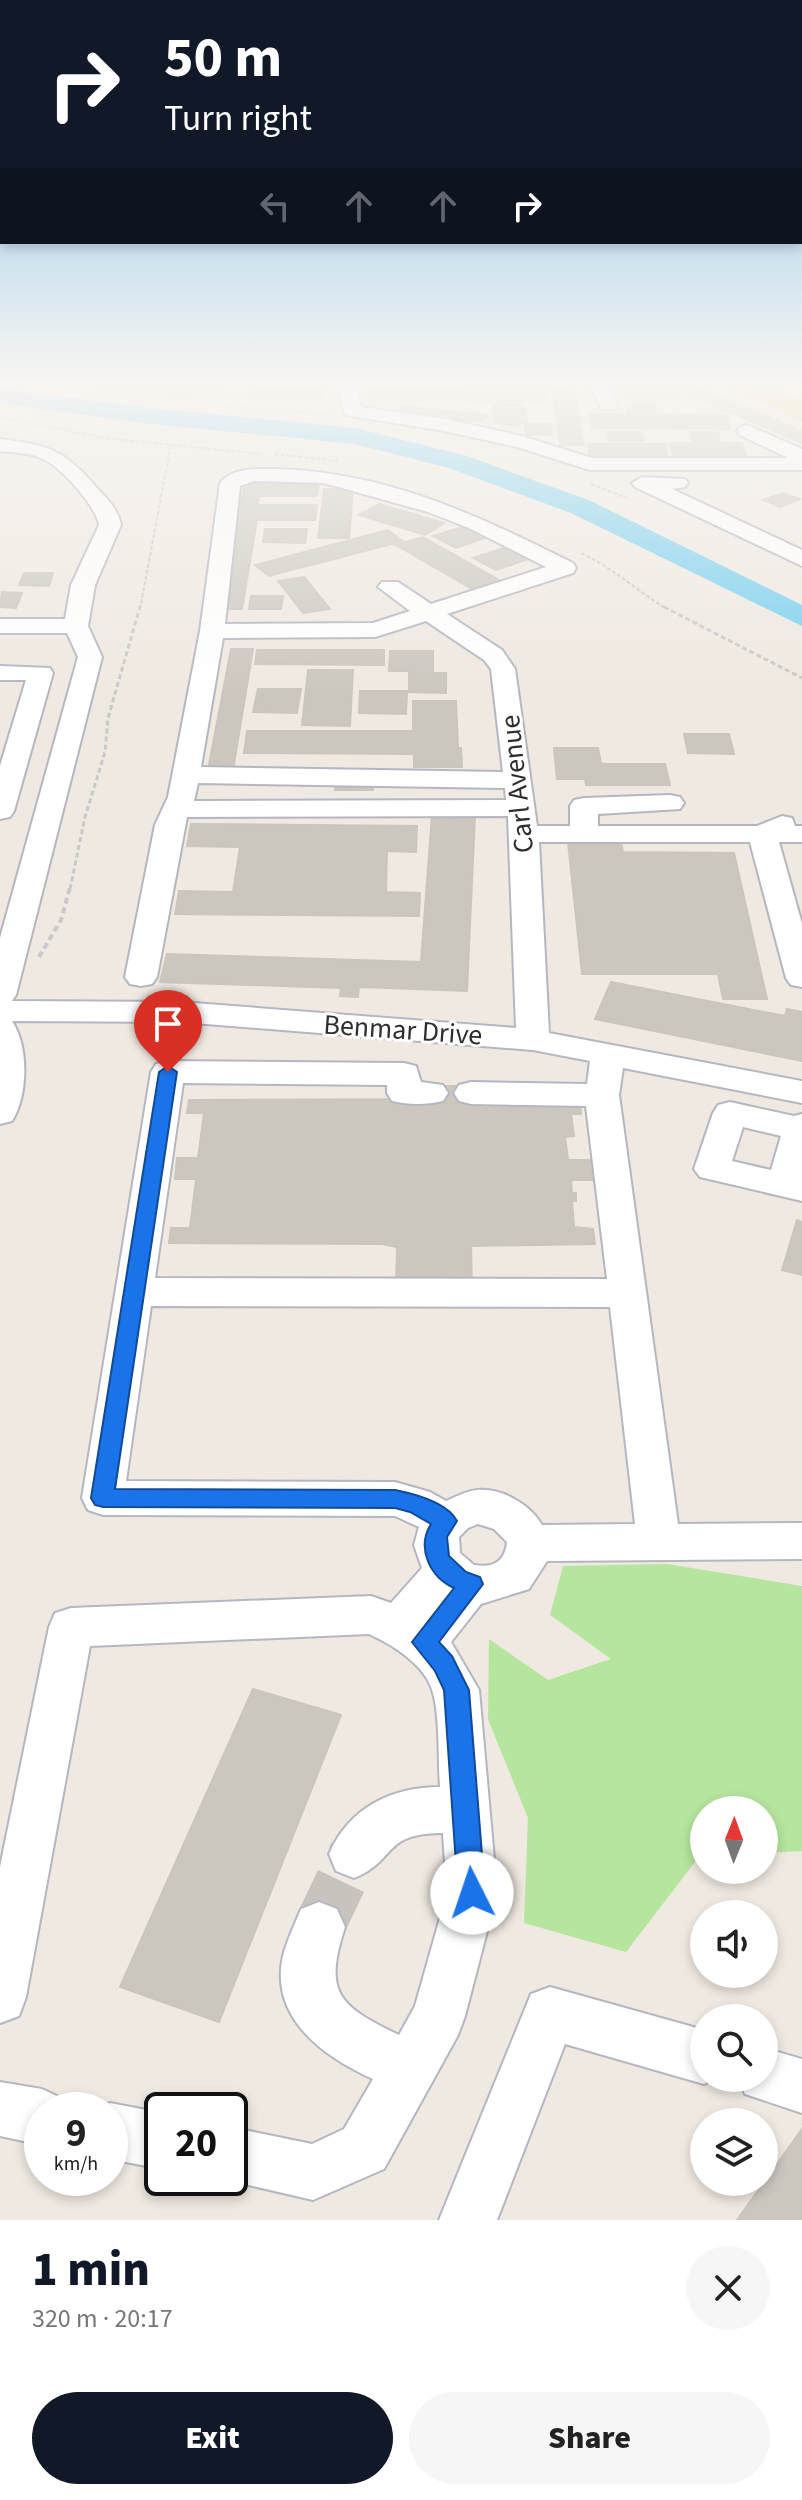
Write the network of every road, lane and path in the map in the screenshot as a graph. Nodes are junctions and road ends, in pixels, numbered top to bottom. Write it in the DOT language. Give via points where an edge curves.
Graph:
graph roads {
  1 [pos="86,488"];
  2 [pos="163,488"];
  3 [pos="229,488"];
  4 [pos="364,488"];
  5 [pos="600,488"];
  6 [pos="652,488"];
  7 [pos="627,498"];
  8 [pos="802,559"];
  9 [pos="390,587"];
  10 [pos="428,611"];
  11 [pos="0,626"];
  12 [pos="76,626"];
  13 [pos="212,631"];
  14 [pos="0,673"];
  15 [pos="186,775"];
  16 [pos="670,803"];
  17 [pos="521,807"];
  18 [pos="177,809"];
  19 [pos="0,811"];
  20 [pos="802,814"];
  21 [pos="584,834"];
  22 [pos="762,834"];
  23 [pos="802,834"];
  24 [pos="33,965"];
  25 [pos="141,977"];
  26 [pos="802,978"];
  27 [pos="0,995"];
  28 [pos="0,1011"];
  29 [pos="0,1027"];
  30 [pos="533,1040"];
  31 [pos="608,1054"];
  32 [pos="802,1092"];
  33 [pos="431,1093"];
  34 [pos="471,1093"];
  35 [pos="602,1095"];
  36 [pos="0,1113"];
  37 [pos="802,1127"];
  38 [pos="793,1187"];
  39 [pos="134,1292"];
  40 [pos="628,1293"];
  41 [pos="445,1521"];
  42 [pos="802,1541"];
  43 [pos="659,1542"];
  44 [pos="529,1543"];
  45 [pos="459,1578"];
  46 [pos="412,1634"];
  47 [pos="466,1810"];
  48 [pos="354,1854"];
  49 [pos="319,1927"];
  50 [pos="0,1997"];
  51 [pos="690,2053"];
  52 [pos="410,2068"];
  53 [pos="778,2079"];
  54 [pos="802,2086"];
  55 [pos="0,2109"];
  56 [pos="24,2114"];
  57 [pos="248,2159"];
  58 [pos="468,2220"];
  1 -- 12 [label="street" via="108,514 110,525 83,585"];
  2 -- 24 [label="path" via="137,625 108,718 105,752 76,866 61,920"];
  3 -- 13 [label="street"];
  4 -- 10 [label="street" via="477,523 565,568"];
  5 -- 7 [label="path"];
  6 -- 8 [label="street"];
  9 -- 10 [label="street, Carl Avenue"];
  10 -- 13 [label="street" via="375,630"];
  10 -- 17 [label="street, Carl Avenue" via="493,655 503,669"];
  11 -- 12 [label="street"];
  12 -- 27 [label="street" via="90,657"];
  13 -- 15 [label="street"];
  14 -- 19 [label="street" via="41,673"];
  15 -- 17 [label="street"];
  15 -- 18 [label="street"];
  16 -- 21 [label="street" via="584,806"];
  17 -- 18 [label="street"];
  17 -- 21 [label="street"];
  17 -- 30 [label="street, Carl Avenue"];
  18 -- 25 [label="street" via="169,825"];
  20 -- 22 [label="street"];
  21 -- 22 [label="street"];
  22 -- 23 [label="street"];
  22 -- 26 [label="street"];
  28 -- 30 [label="street, Benmar Drive" via="181,1012"];
  29 -- 36 [label="street" via="9,1067"];
  30 -- 31 [label="street, Benmar Drive"];
  31 -- 32 [label="street, Benmar Drive"];
  31 -- 35 [label="street"];
  33 -- 39 [label="street" via="404,1093 404,1074 168,1072"];
  34 -- 35 [label="street"];
  35 -- 40 [label="street"];
  37 -- 38 [label="street"];
  37 -- 38 [label="street" via="730,1113 712,1169"];
  39 -- 40 [label="street"];
  39 -- 41 [label="street" via="103,1498 395,1499"];
  40 -- 43 [label="street"];
  41 -- 44 [label="street" via="463,1510 491,1508 517,1521"];
  41 -- 45 [label="street" via="435,1548 438,1560"];
  42 -- 43 [label="street"];
  43 -- 44 [label="street"];
  44 -- 45 [label="street" via="523,1566 501,1583"];
  45 -- 46 [label="street"];
  46 -- 47 [label="street" via="444,1664 456,1690"];
  46 -- 50 [label="street" via="371,1615 71,1627"];
  47 -- 48 [label="street" via="404,1812 386,1819"];
  47 -- 52 [label="street" via="472,1893 439,2016"];
  49 -- 52 [label="street" via="305,1969 319,2010 338,2032"];
  51 -- 58 [label="street" via="550,2013"];
  52 -- 57 [label="street" via="364,2149 313,2172"];
  53 -- 54 [label="street"];
  55 -- 56 [label="street"];
}
